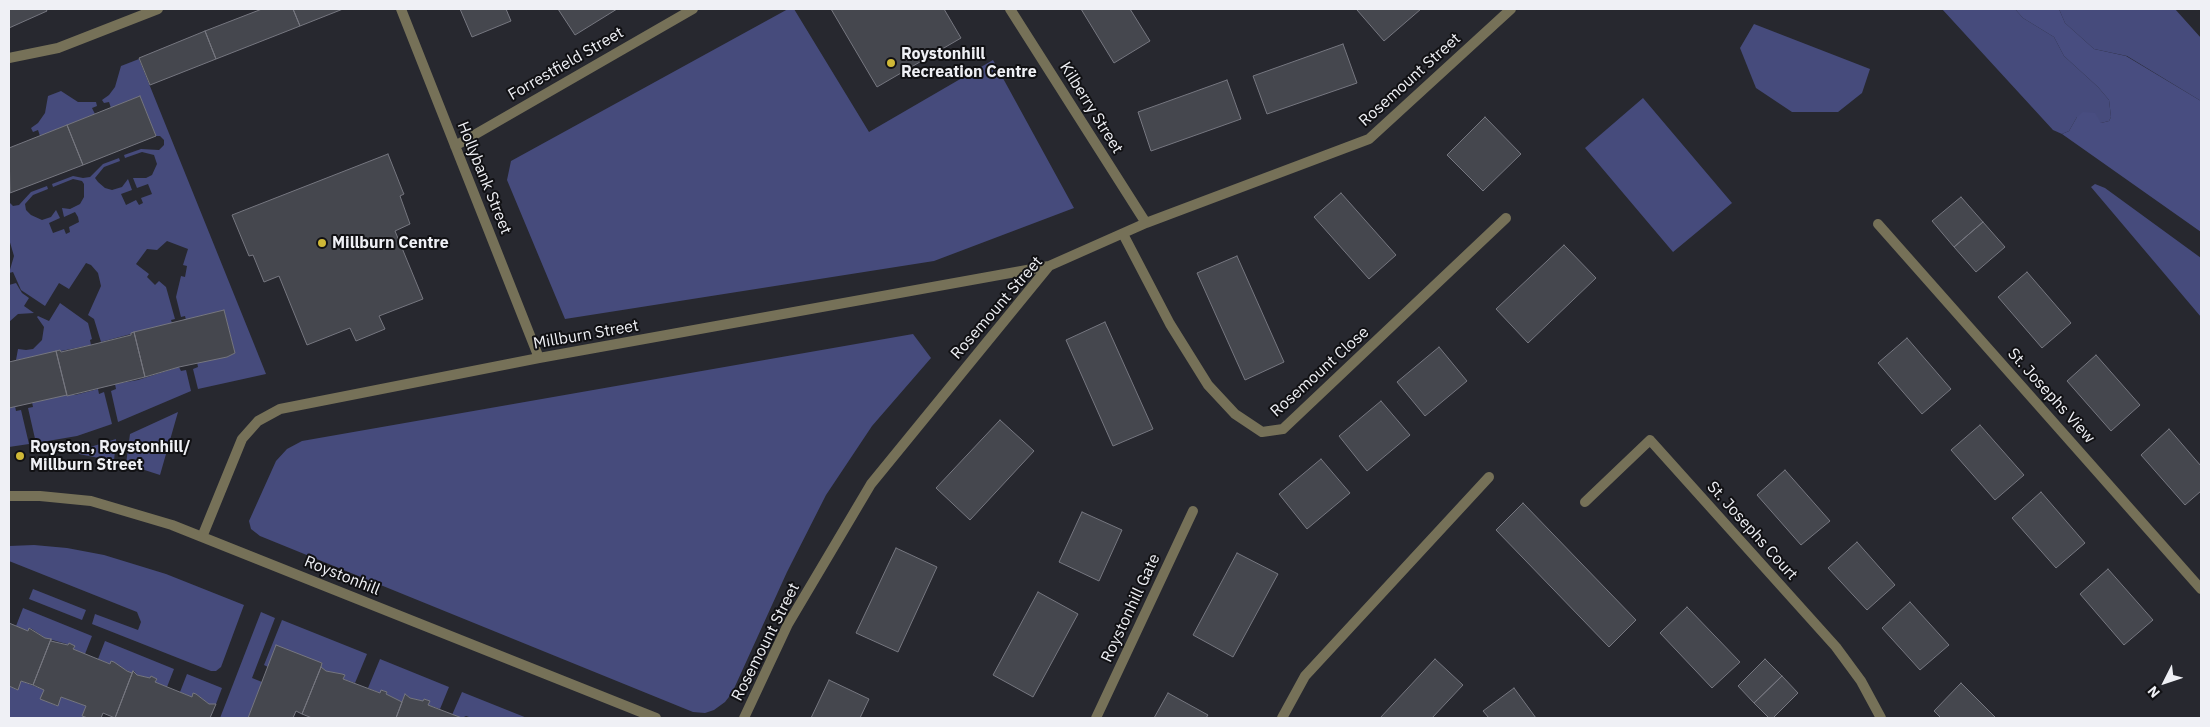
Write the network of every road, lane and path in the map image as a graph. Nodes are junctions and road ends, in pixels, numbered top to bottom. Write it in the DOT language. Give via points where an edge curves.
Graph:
graph roads {
  1 [pos="158,9"];
  2 [pos="401,9"];
  3 [pos="693,9"];
  4 [pos="1010,9"];
  5 [pos="1512,9"];
  6 [pos="9,58"];
  7 [pos="455,146"];
  8 [pos="1506,218"];
  9 [pos="1146,223"];
  10 [pos="1878,224"];
  11 [pos="1123,234"];
  12 [pos="1050,266"];
  13 [pos="539,358"];
  14 [pos="1489,477"];
  15 [pos="9,496"];
  16 [pos="1585,502"];
  17 [pos="1193,511"];
  18 [pos="202,536"];
  19 [pos="2201,588"];
  20 [pos="656,718"];
  21 [pos="744,718"];
  22 [pos="1096,718"];
  23 [pos="1282,718"];
  24 [pos="1881,718"];
  1 -- 6 [label="street" via="58,48"];
  2 -- 7 [label="street, Hollybank Street"];
  3 -- 7 [label="street, Forrestfield Street"];
  4 -- 9 [label="street, Kilberry Street"];
  5 -- 9 [label="street, Rosemount Street" via="1369,139"];
  7 -- 13 [label="street, Hollybank Street"];
  8 -- 11 [label="street, Rosemount Close" via="1283,429 1262,432 1235,414 1208,385 1170,324"];
  9 -- 11 [label="street, Rosemount Street"];
  10 -- 19 [label="street, St. Josephs View"];
  11 -- 12 [label="street, Rosemount Street"];
  12 -- 13 [label="street, Millburn Street"];
  12 -- 21 [label="street, Rosemount Street" via="871,484 788,624"];
  13 -- 18 [label="street, Millburn Street" via="290,406 268,415 250,429 237,448"];
  14 -- 23 [label="street" via="1305,676"];
  15 -- 18 [label="street, Roystonhill" via="91,501"];
  16 -- 24 [label="street, St. Josephs Court" via="1650,440 1836,647 1862,681"];
  17 -- 22 [label="street, Roystonhill Gate"];
  18 -- 20 [label="street, Roystonhill"];
}
